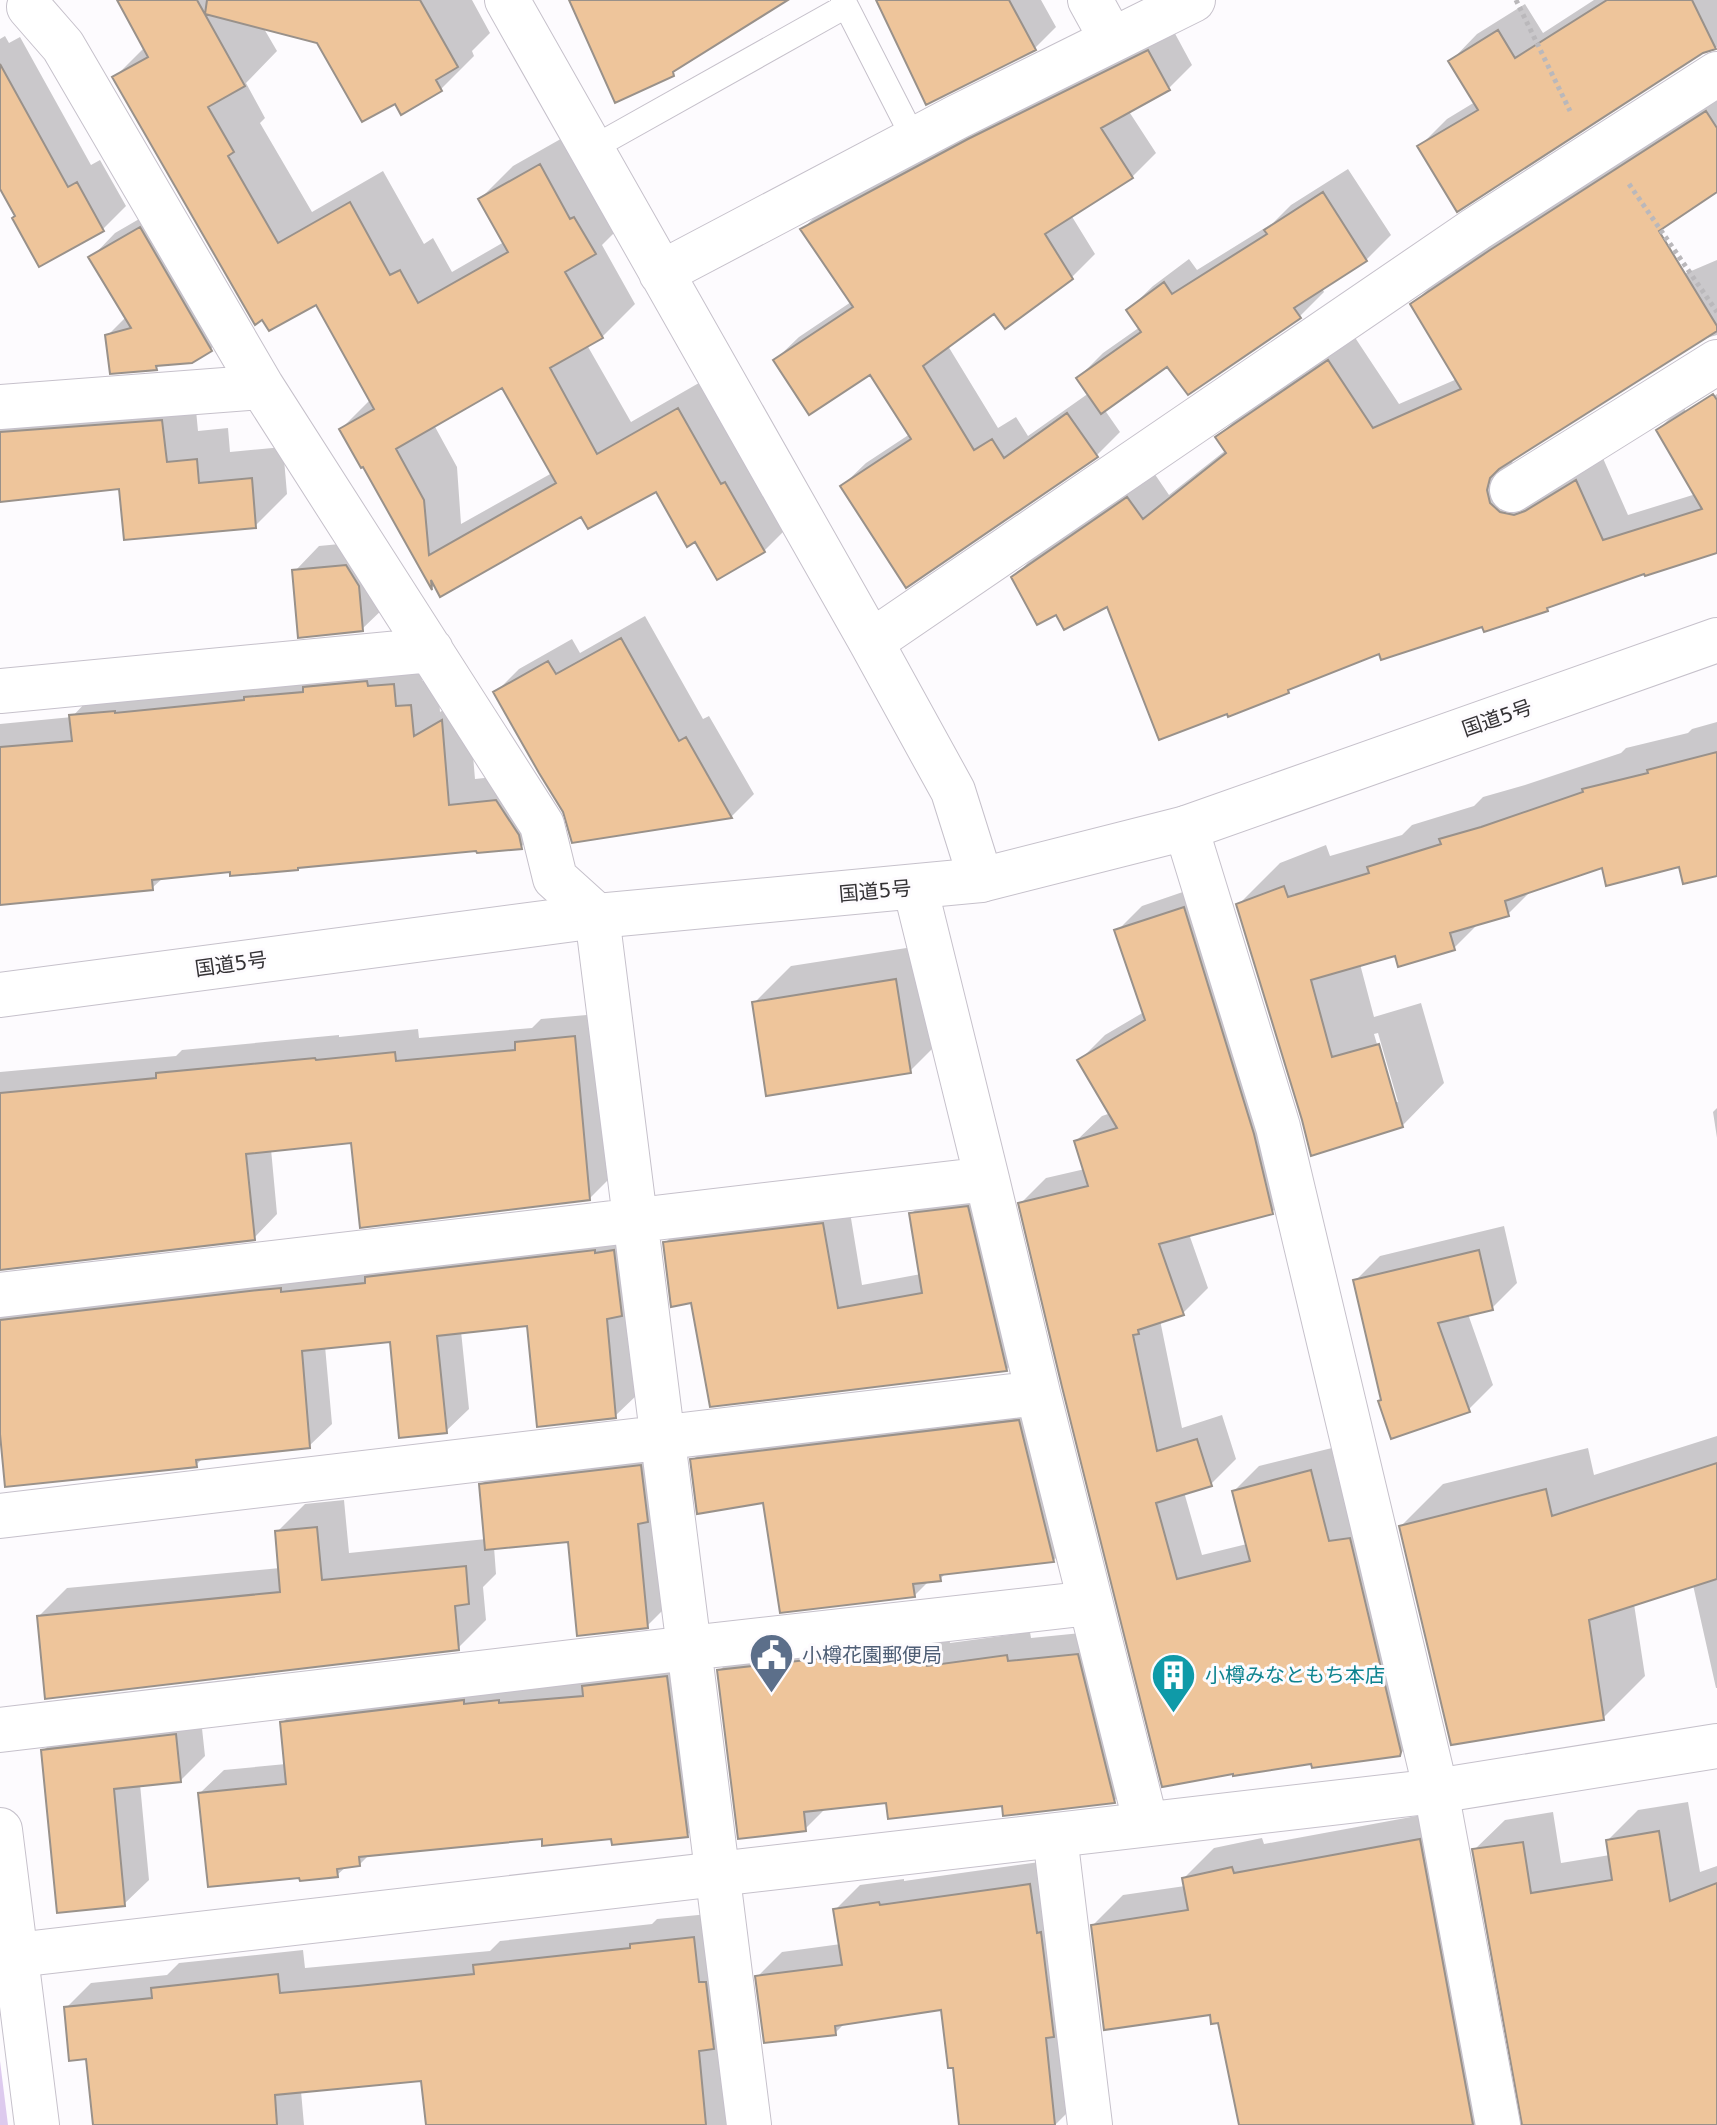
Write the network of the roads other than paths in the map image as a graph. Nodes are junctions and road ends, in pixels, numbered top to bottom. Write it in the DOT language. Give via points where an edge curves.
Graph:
graph roads {
  1 [pos="507,0"];
  2 [pos="1090,0"];
  3 [pos="1193,0"];
  4 [pos="844,3"];
  5 [pos="24,4"];
  6 [pos="1112,40"];
  7 [pos="1717,74"];
  8 [pos="914,139"];
  9 [pos="591,149"];
  10 [pos="661,273"];
  11 [pos="1717,362"];
  12 [pos="262,387"];
  13 [pos="0,407"];
  14 [pos="1512,490"];
  15 [pos="1717,640"];
  16 [pos="871,642"];
  17 [pos="431,650"];
  18 [pos="0,691"];
  19 [pos="1186,828"];
  20 [pos="981,880"];
  21 [pos="915,887"];
  22 [pos="597,916"];
  23 [pos="0,995"];
  24 [pos="987,1179"];
  25 [pos="635,1222"];
  26 [pos="0,1295"];
  27 [pos="1038,1393"];
  28 [pos="662,1438"];
  29 [pos="0,1516"];
  30 [pos="1090,1603"];
  31 [pos="689,1648"];
  32 [pos="0,1730"];
  33 [pos="1717,1746"];
  34 [pos="1436,1791"];
  35 [pos="1146,1824"];
  36 [pos="0,1830"];
  37 [pos="1055,1836"];
  38 [pos="718,1874"];
  39 [pos="8,1957"];
  40 [pos="37,2125"];
  41 [pos="749,2125"];
  42 [pos="1090,2125"];
  43 [pos="1498,2125"];
  1 -- 9 [label="main road"];
  2 -- 6 [label="main road"];
  3 -- 6 [label="main road"];
  4 -- 8 [label="lane"];
  4 -- 9 [label="lane"];
  5 -- 12 [label="main road" via="63,46"];
  6 -- 8 [label="main road"];
  7 -- 16 [label="main road" via="1476,229"];
  8 -- 10 [label="main road"];
  9 -- 10 [label="main road"];
  10 -- 16 [label="main road"];
  11 -- 14 [label="main road"];
  12 -- 13 [label="main road"];
  12 -- 17 [label="main road"];
  15 -- 19 [label="main road, 国道5号"];
  16 -- 20 [label="main road" via="953,791"];
  17 -- 18 [label="main road"];
  17 -- 22 [label="main road" via="542,825 555,878"];
  19 -- 20 [label="main road, 国道5号"];
  19 -- 34 [label="main road" via="1278,1127"];
  20 -- 21 [label="main road, 国道5号"];
  21 -- 22 [label="main road, 国道5号"];
  21 -- 24 [label="main road"];
  22 -- 23 [label="main road, 国道5号"];
  22 -- 25 [label="main road"];
  24 -- 25 [label="main road"];
  24 -- 27 [label="main road"];
  25 -- 26 [label="main road"];
  25 -- 28 [label="main road"];
  27 -- 28 [label="main road"];
  27 -- 30 [label="main road"];
  28 -- 29 [label="main road"];
  28 -- 31 [label="main road"];
  30 -- 31 [label="main road"];
  30 -- 35 [label="main road"];
  31 -- 32 [label="main road"];
  31 -- 38 [label="main road"];
  33 -- 34 [label="main road"];
  34 -- 35 [label="main road"];
  34 -- 43 [label="main road"];
  35 -- 37 [label="main road"];
  36 -- 39 [label="main road"];
  37 -- 38 [label="main road"];
  37 -- 42 [label="main road"];
  38 -- 39 [label="main road"];
  38 -- 41 [label="main road"];
  39 -- 40 [label="main road"];
}
